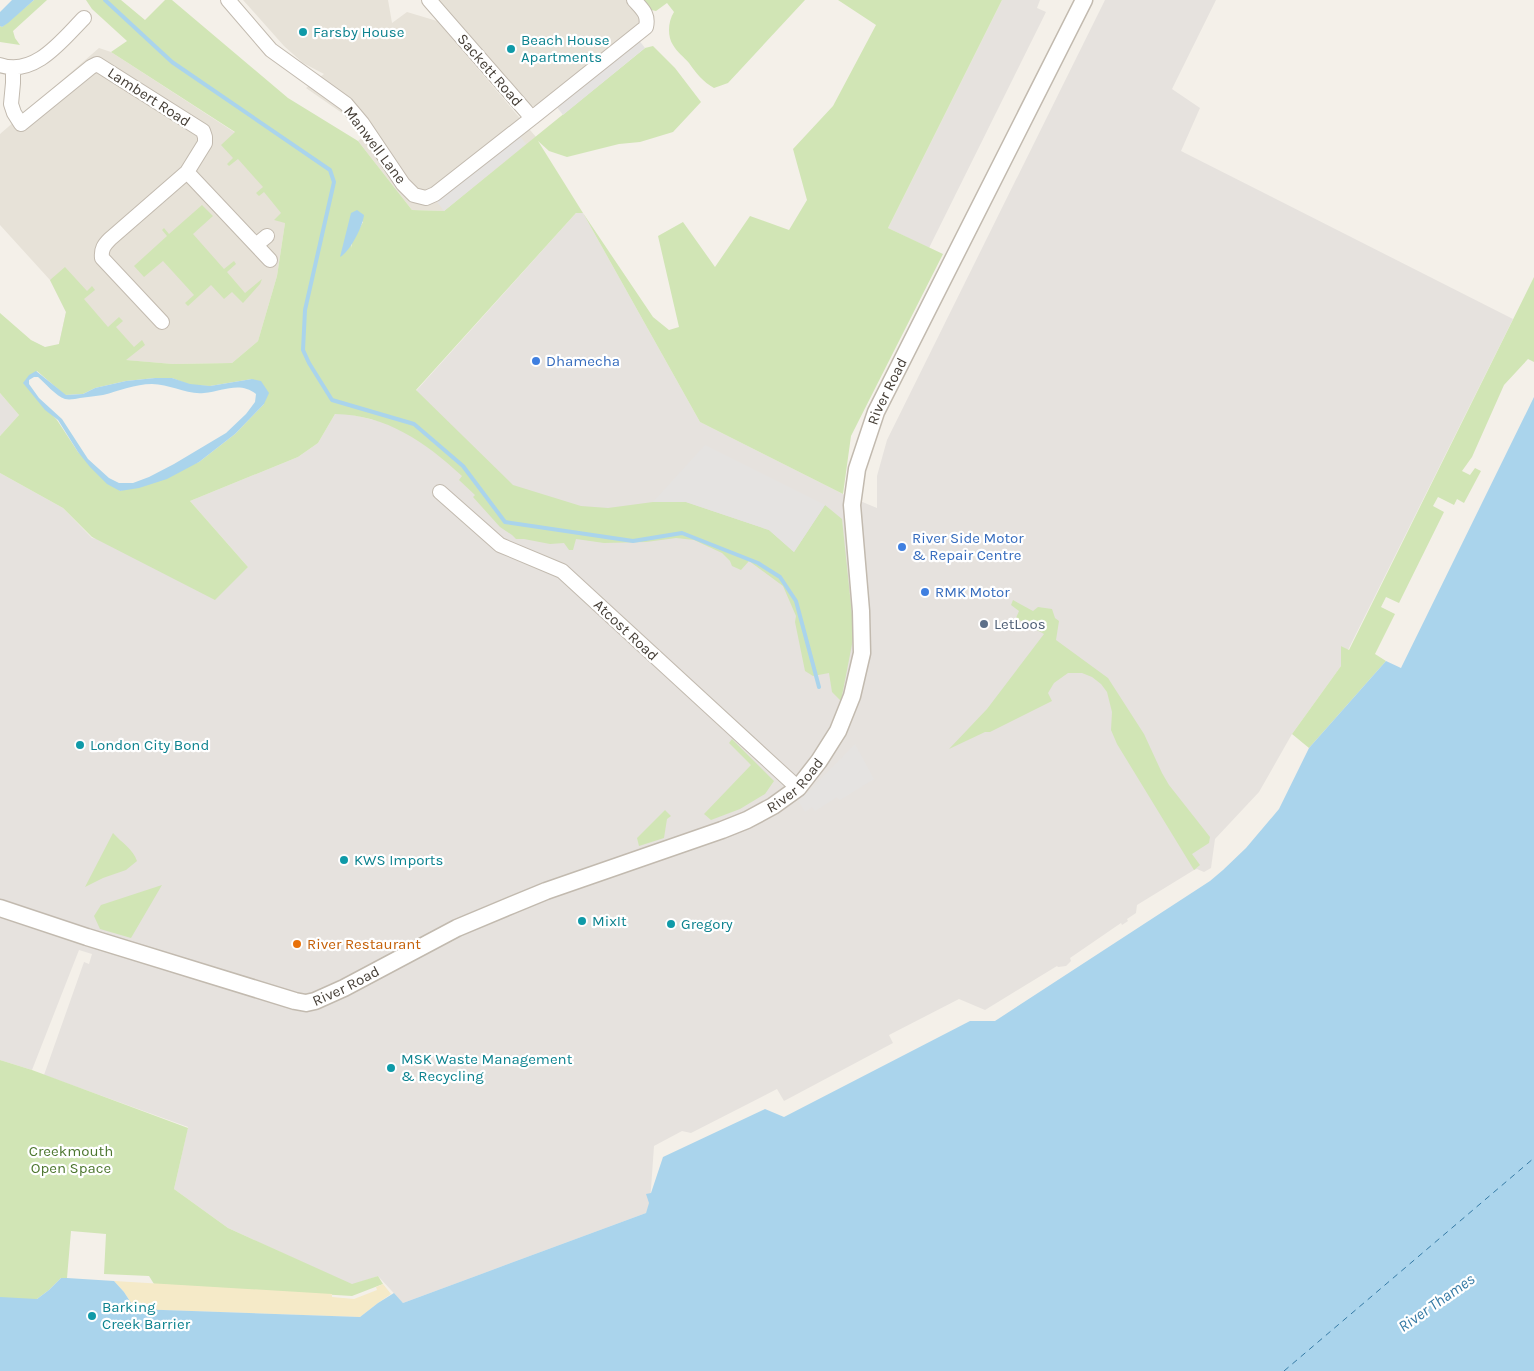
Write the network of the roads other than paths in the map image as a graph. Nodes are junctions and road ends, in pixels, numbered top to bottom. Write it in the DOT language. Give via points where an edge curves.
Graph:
graph roads {
  1 [pos="228,0"];
  2 [pos="429,0"];
  3 [pos="634,0"];
  4 [pos="1084,0"];
  5 [pos="84,18"];
  6 [pos="6,66"];
  7 [pos="532,118"];
  8 [pos="187,172"];
  9 [pos="270,260"];
  10 [pos="162,322"];
  11 [pos="440,492"];
  12 [pos="798,788"];
  13 [pos="0,908"];
  1 -- 7 [label="street, Manwell Lane" via="270,50 346,104 414,195 426,198 435,194"];
  2 -- 7 [label="street, Sackett Road"];
  3 -- 7 [label="street, Sackett Road" via="647,15 646,27"];
  4 -- 12 [label="street, River Road" via="876,412 857,469 852,505 862,653 852,696 838,731"];
  5 -- 6 [label="street" via="37,61 26,66"];
  6 -- 8 [label="street, Lambert Road" via="14,83 11,104 21,124 96,64 203,131 205,143"];
  8 -- 9 [label="street" via="262,241"];
  8 -- 10 [label="street, Lambert Road" via="110,239 102,251 102,258"];
  11 -- 12 [label="street, Atcost Road" via="500,545 562,571"];
  12 -- 13 [label="street, River Road" via="747,820 512,905 457,928 344,988 306,1003"];
}
